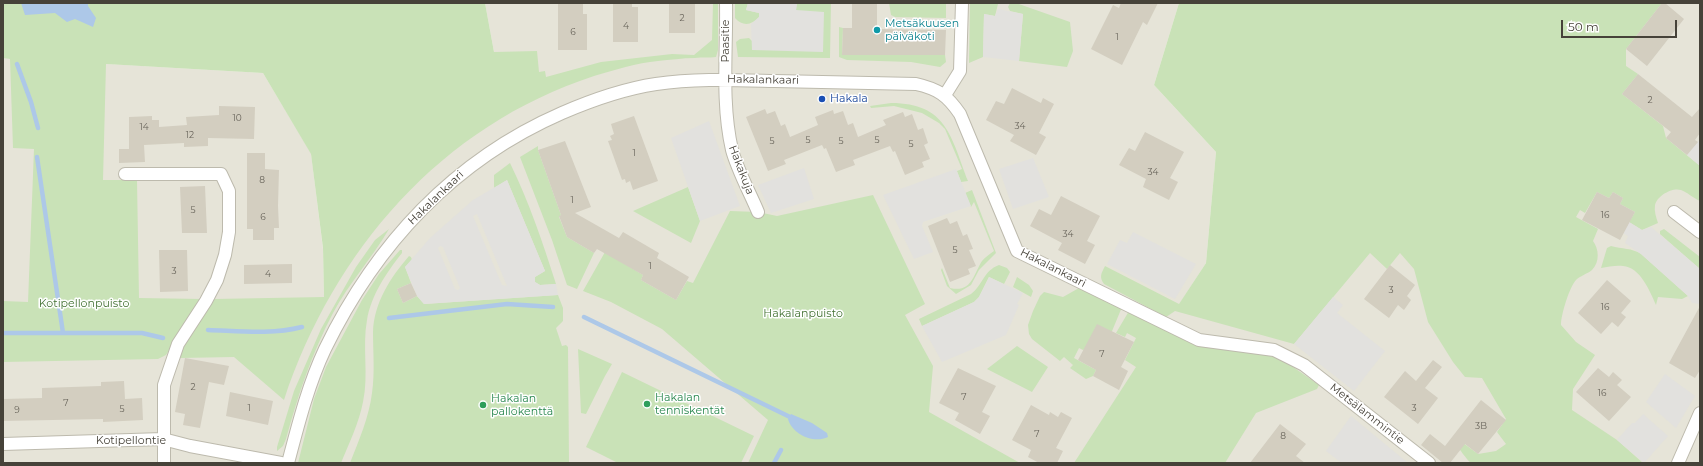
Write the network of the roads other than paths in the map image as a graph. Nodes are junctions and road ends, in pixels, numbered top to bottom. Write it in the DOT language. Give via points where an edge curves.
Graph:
graph roads {
  1 [pos="726,3"];
  2 [pos="962,3"];
  3 [pos="726,79"];
  4 [pos="945,95"];
  5 [pos="125,174"];
  6 [pos="758,212"];
  7 [pos="1674,212"];
  8 [pos="1700,231"];
  9 [pos="1304,366"];
  10 [pos="1700,413"];
  11 [pos="163,439"];
  12 [pos="3,444"];
  13 [pos="164,463"];
  14 [pos="280,463"];
  15 [pos="288,463"];
  16 [pos="1430,463"];
  17 [pos="1678,463"];
  1 -- 3 [label="street, Paasitie"];
  2 -- 4 [label="street" via="960,71"];
  3 -- 4 [label="street, Hakalankaari" via="916,84"];
  3 -- 6 [label="street, Hakakuja" via="732,152"];
  3 -- 15 [label="street, Hakalankaari" via="656,84 590,100 534,125 508,140 447,184 380,258 341,320 311,383"];
  4 -- 9 [label="street, Hakalankaari" via="960,114 1017,251 1199,340 1274,350"];
  5 -- 11 [label="street" via="221,174 229,191 229,232 217,280 178,344 164,385"];
  7 -- 8 [label="street"];
  9 -- 16 [label="street, Metsälammintie"];
  10 -- 17 [label="street"];
  11 -- 12 [label="street, Kotipellontie"];
  11 -- 13 [label="street"];
  11 -- 14 [label="street, Kotipellontie"];
}
